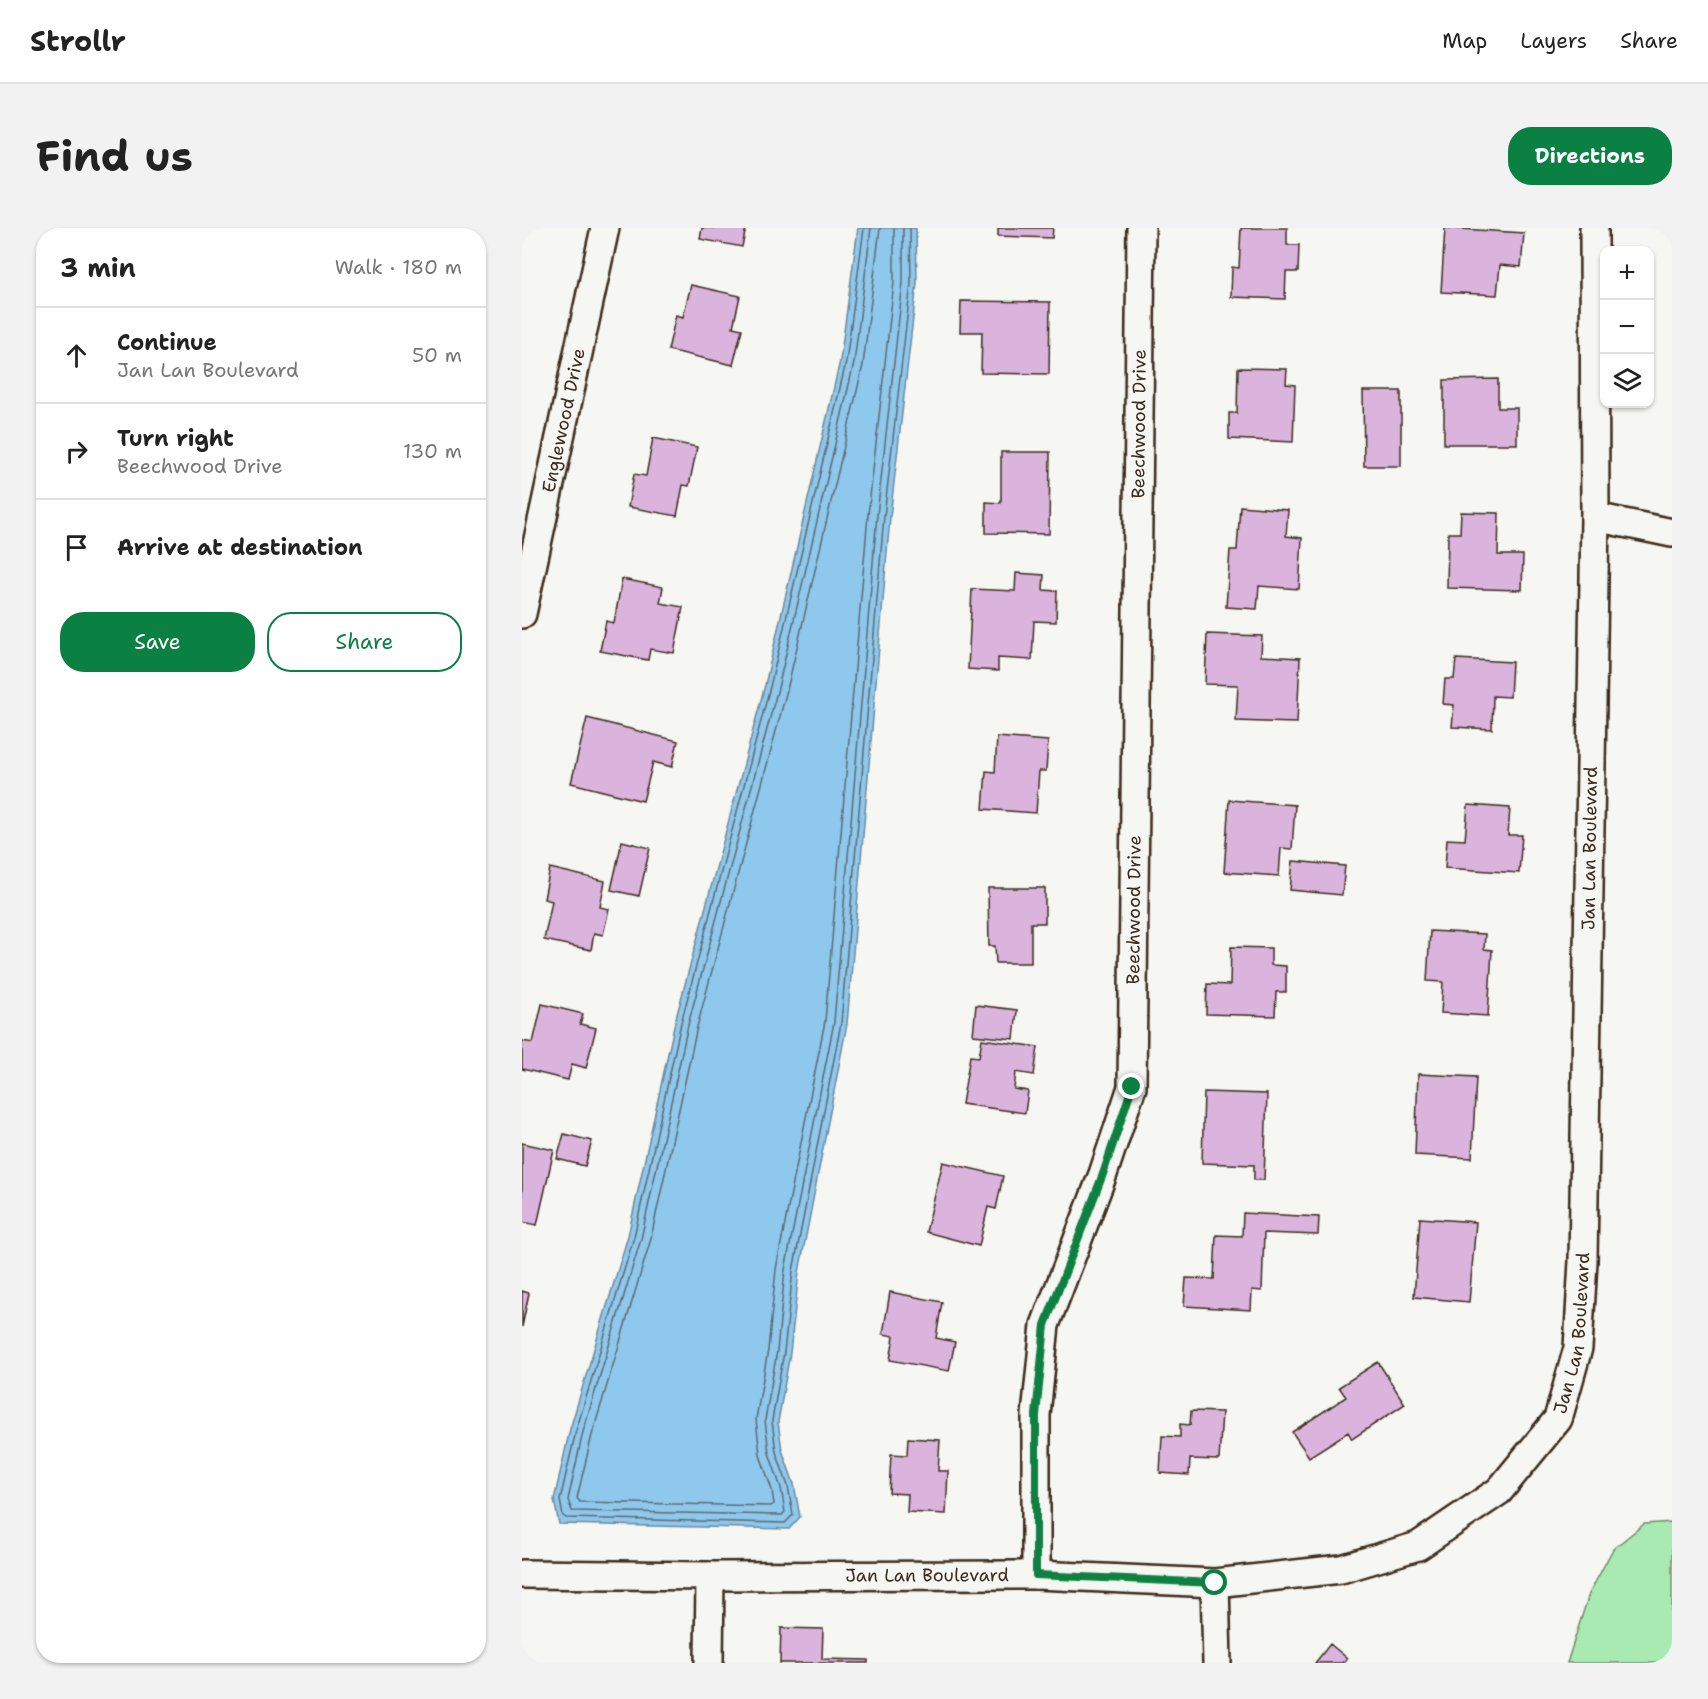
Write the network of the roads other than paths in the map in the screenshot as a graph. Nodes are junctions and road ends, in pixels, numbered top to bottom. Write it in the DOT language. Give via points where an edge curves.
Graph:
graph roads {
  1 [pos="605,228"];
  2 [pos="1142,228"];
  3 [pos="1594,228"];
  4 [pos="1595,517"];
  5 [pos="1672,533"];
  6 [pos="522,614"];
  7 [pos="522,1574"];
  8 [pos="1036,1575"];
  9 [pos="710,1576"];
  10 [pos="1215,1583"];
  11 [pos="709,1663"];
  12 [pos="1217,1663"];
  1 -- 6 [label="street, Englewood Drive"];
  2 -- 8 [label="street, Beechwood Drive" via="1132,1087 1045,1325 1036,1415"];
  3 -- 4 [label="street, Jan Lan Boulevard"];
  4 -- 5 [label="street"];
  4 -- 10 [label="street, Jan Lan Boulevard" via="1583,1261 1578,1348 1558,1419 1499,1491 1418,1546 1341,1569"];
  7 -- 9 [label="street, Jan Lan Boulevard"];
  8 -- 9 [label="street, Jan Lan Boulevard"];
  8 -- 10 [label="street, Jan Lan Boulevard"];
  9 -- 11 [label="street"];
  10 -- 12 [label="street"];
}
